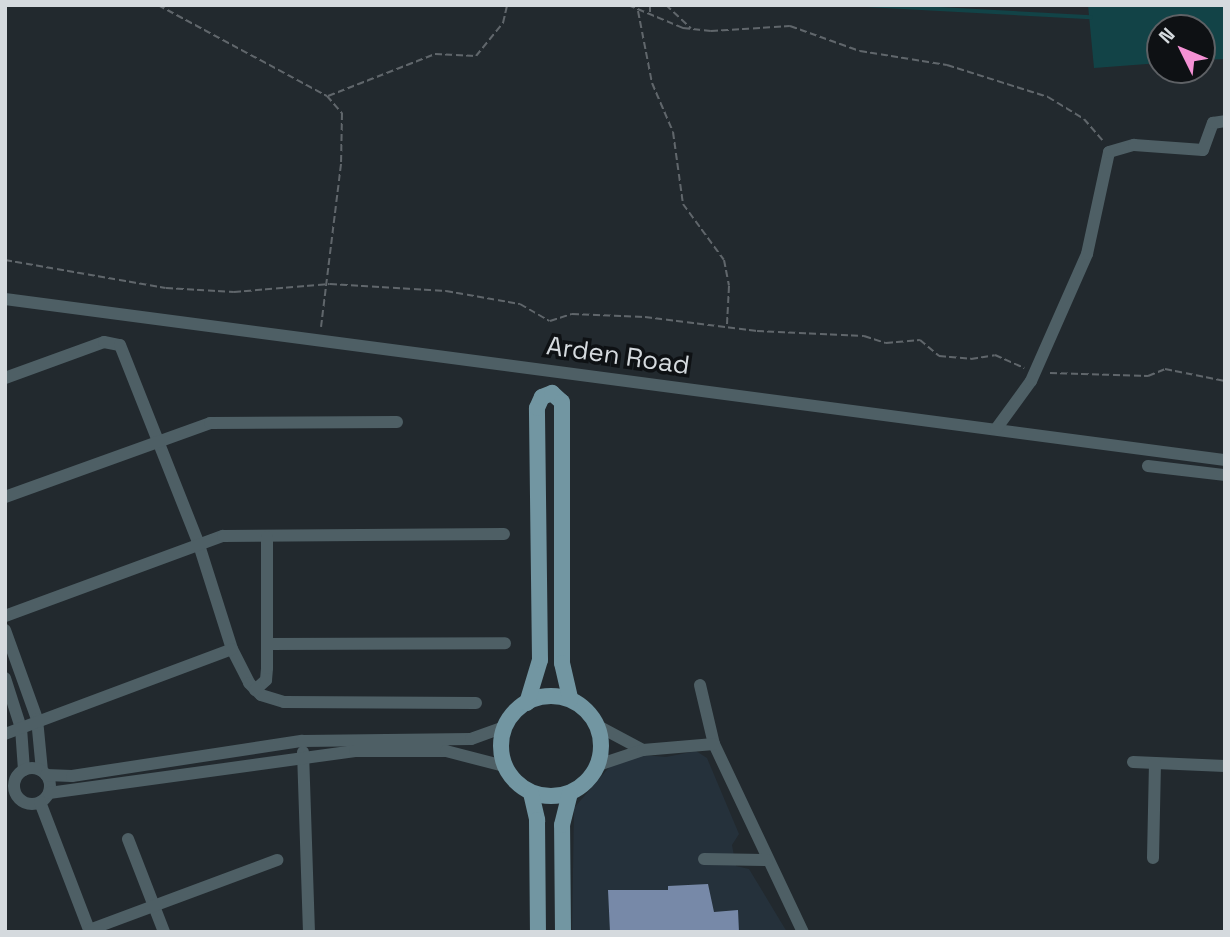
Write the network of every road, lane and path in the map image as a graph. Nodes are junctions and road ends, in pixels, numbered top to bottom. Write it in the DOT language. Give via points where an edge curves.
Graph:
graph roads {
  1 [pos="159,5"];
  2 [pos="507,5"];
  3 [pos="628,5"];
  4 [pos="650,5"];
  5 [pos="666,5"];
  6 [pos="638,10"];
  7 [pos="650,16"];
  8 [pos="691,29"];
  9 [pos="327,96"];
  10 [pos="1225,121"];
  11 [pos="1109,152"];
  12 [pos="5,260"];
  13 [pos="325,286"];
  14 [pos="5,299"];
  15 [pos="727,325"];
  16 [pos="320,340"];
  17 [pos="1035,373"];
  18 [pos="5,378"];
  19 [pos="1225,381"];
  20 [pos="397,422"];
  21 [pos="996,429"];
  22 [pos="155,443"];
  23 [pos="1225,460"];
  24 [pos="1148,466"];
  25 [pos="1225,475"];
  26 [pos="5,497"];
  27 [pos="504,534"];
  28 [pos="267,537"];
  29 [pos="199,545"];
  30 [pos="5,616"];
  31 [pos="5,629"];
  32 [pos="505,643"];
  33 [pos="268,644"];
  34 [pos="232,649"];
  35 [pos="5,678"];
  36 [pos="700,685"];
  37 [pos="255,690"];
  38 [pos="570,699"];
  39 [pos="476,703"];
  40 [pos="527,703"];
  41 [pos="37,723"];
  42 [pos="598,726"];
  43 [pos="504,727"];
  44 [pos="21,728"];
  45 [pos="5,734"];
  46 [pos="302,741"];
  47 [pos="714,744"];
  48 [pos="643,750"];
  49 [pos="303,757"];
  50 [pos="1133,762"];
  51 [pos="1155,763"];
  52 [pos="598,765"];
  53 [pos="504,766"];
  54 [pos="1225,766"];
  55 [pos="24,770"];
  56 [pos="44,773"];
  57 [pos="10,792"];
  58 [pos="531,793"];
  59 [pos="570,793"];
  60 [pos="45,797"];
  61 [pos="128,839"];
  62 [pos="1153,858"];
  63 [pos="704,859"];
  64 [pos="277,860"];
  65 [pos="767,860"];
  66 [pos="154,906"];
  67 [pos="89,931"];
  68 [pos="164,932"];
  69 [pos="309,932"];
  70 [pos="538,932"];
  71 [pos="563,932"];
  72 [pos="803,932"];
  1 -- 9 [label="path"];
  2 -- 9 [label="path" via="503,23 476,56 435,54"];
  3 -- 6 [label="path"];
  4 -- 7 [label="path"];
  5 -- 8 [label="path"];
  6 -- 7 [label="path"];
  6 -- 15 [label="path" via="652,83 673,132 683,204 724,260 729,286"];
  7 -- 8 [label="path"];
  8 -- 11 [label="path" via="790,26 860,51 927,60 1026,87 1084,119"];
  9 -- 13 [label="path" via="342,113 344,124"];
  10 -- 11 [label="street" via="1213,123 1203,150 1134,145"];
  11 -- 17 [label="street" via="1087,254"];
  12 -- 13 [label="path" via="166,288 234,292"];
  13 -- 15 [label="path" via="446,291 520,304 550,321 584,315"];
  13 -- 16 [label="path"];
  14 -- 16 [label="street, Arden Road"];
  15 -- 17 [label="path" via="864,336 887,343 920,340 939,356 971,359 995,355"];
  16 -- 21 [label="street, Arden Road"];
  17 -- 19 [label="path" via="1149,376 1165,369"];
  17 -- 21 [label="street"];
  18 -- 22 [label="street" via="116,341"];
  20 -- 22 [label="street" via="211,423"];
  21 -- 23 [label="street, Arden Road"];
  22 -- 26 [label="street"];
  22 -- 29 [label="street"];
  24 -- 25 [label="street"];
  27 -- 28 [label="street"];
  28 -- 29 [label="street" via="223,536"];
  28 -- 33 [label="street"];
  29 -- 30 [label="street"];
  29 -- 34 [label="street"];
  31 -- 41 [label="street"];
  32 -- 33 [label="street"];
  33 -- 37 [label="street" via="266,680"];
  34 -- 37 [label="street"];
  34 -- 41 [label="street"];
  35 -- 44 [label="street"];
  36 -- 47 [label="street"];
  37 -- 39 [label="street" via="284,702"];
  38 -- 40 [label="main road" via="551,695"];
  38 -- 40 [label="main road" via="562,663 562,402 552,393 542,397 537,408 540,660"];
  38 -- 42 [label="main road" via="587,710"];
  40 -- 43 [label="main road"];
  41 -- 44 [label="street"];
  41 -- 56 [label="street"];
  42 -- 48 [label="street"];
  42 -- 52 [label="main road" via="602,746"];
  43 -- 46 [label="street" via="471,739"];
  43 -- 53 [label="main road" via="500,747"];
  44 -- 45 [label="street"];
  44 -- 55 [label="street"];
  46 -- 49 [label="street"];
  46 -- 56 [label="street" via="72,776"];
  47 -- 48 [label="street"];
  47 -- 65 [label="street"];
  48 -- 52 [label="street"];
  49 -- 53 [label="street" via="355,751 446,751"];
  49 -- 60 [label="street"];
  49 -- 69 [label="street"];
  50 -- 51 [label="street"];
  51 -- 54 [label="street"];
  51 -- 62 [label="street"];
  52 -- 59 [label="main road" via="587,782"];
  53 -- 58 [label="main road" via="515,783"];
  55 -- 56 [label="street"];
  55 -- 57 [label="street"];
  56 -- 60 [label="street"];
  57 -- 60 [label="street" via="23,801"];
  58 -- 59 [label="main road" via="551,797"];
  58 -- 70 [label="main road" via="537,820"];
  59 -- 71 [label="main road" via="562,825"];
  60 -- 67 [label="street"];
  61 -- 66 [label="street"];
  63 -- 65 [label="street"];
  64 -- 66 [label="street"];
  65 -- 72 [label="street"];
  66 -- 67 [label="street"];
  66 -- 68 [label="street"];
}
